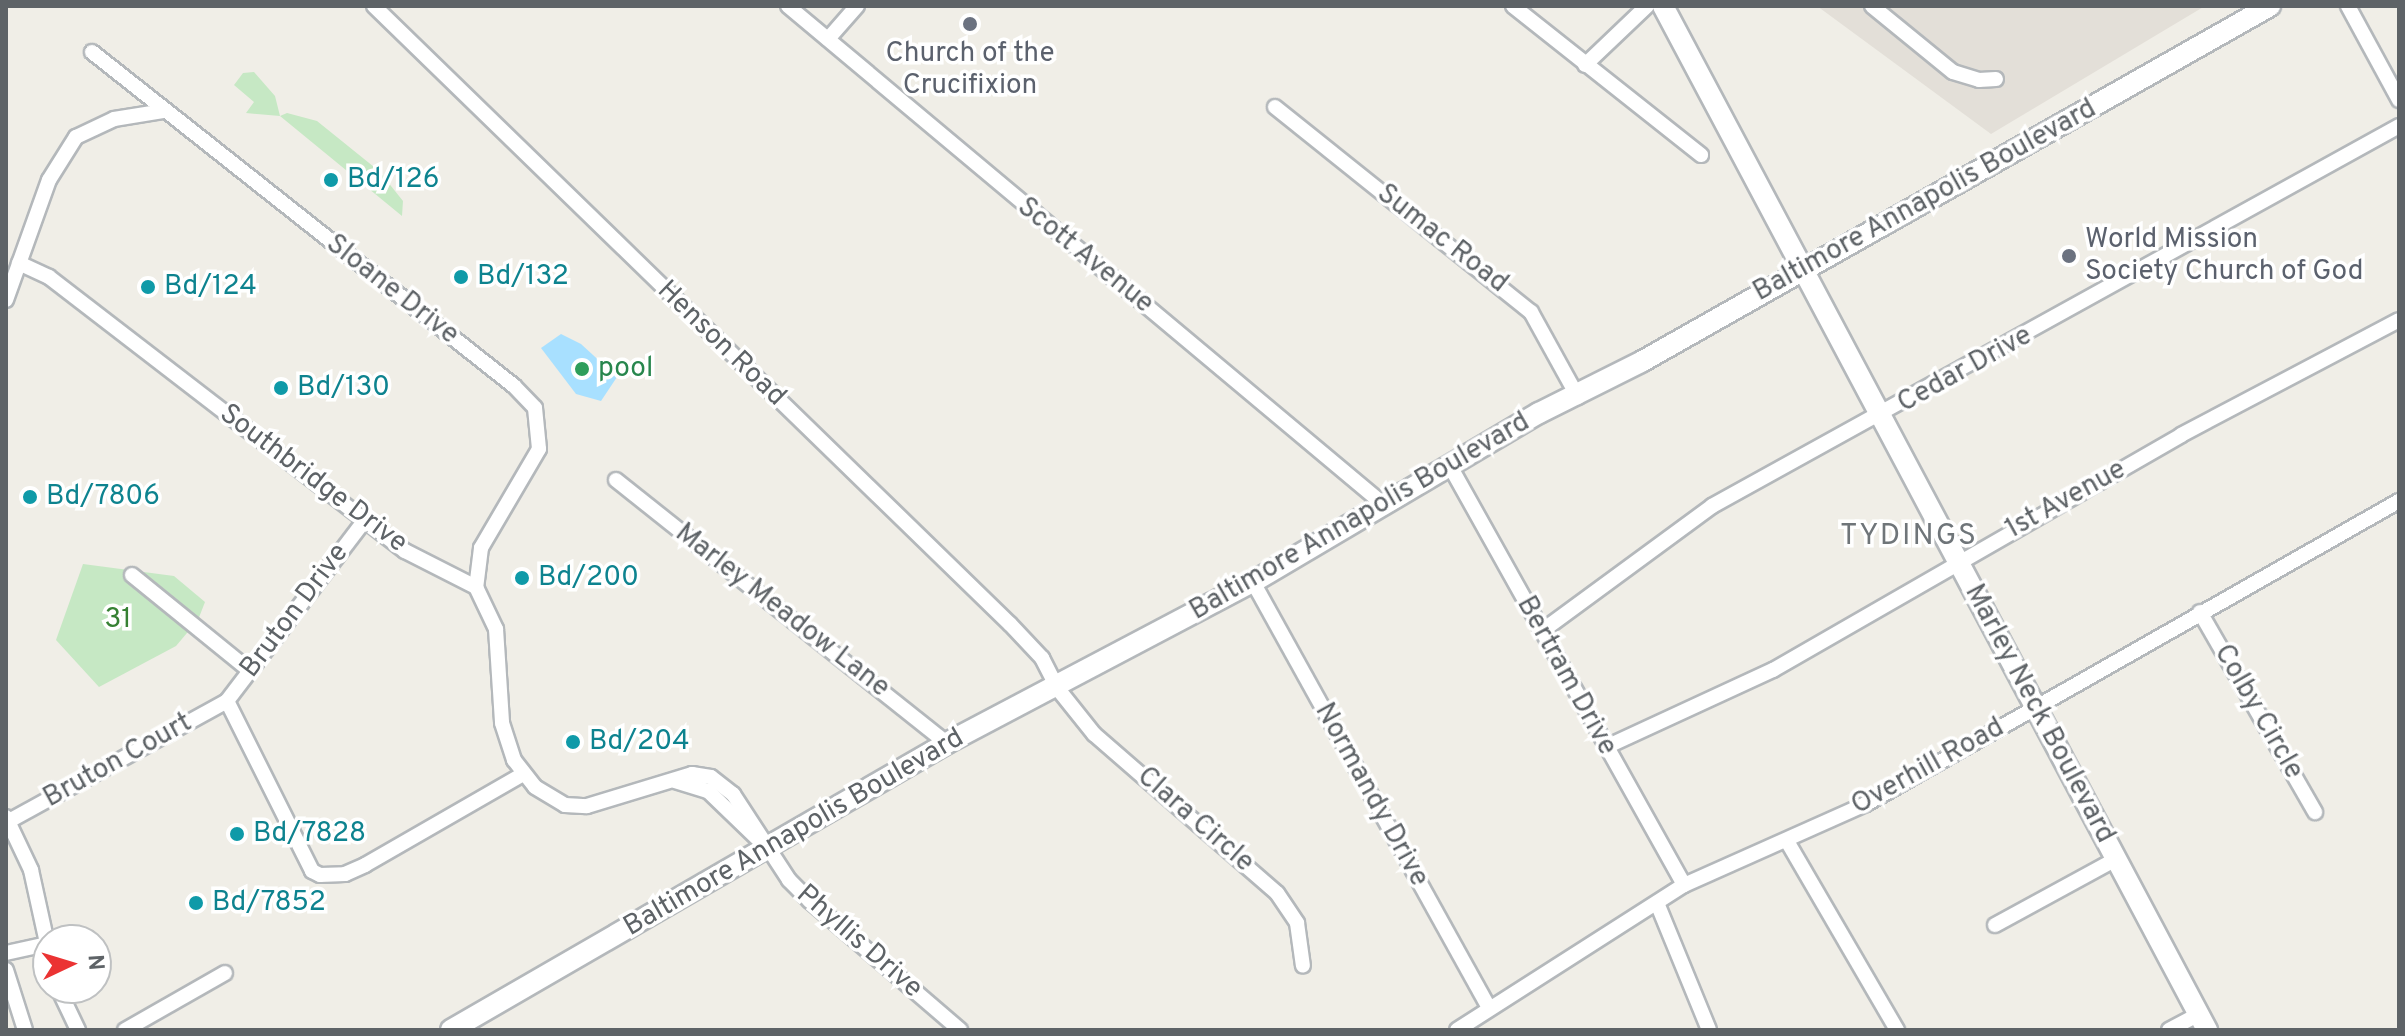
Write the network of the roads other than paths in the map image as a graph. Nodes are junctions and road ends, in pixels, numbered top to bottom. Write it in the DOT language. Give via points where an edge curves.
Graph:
graph roads {
  1 [pos="374,6"];
  2 [pos="788,6"];
  3 [pos="857,6"];
  4 [pos="1513,6"];
  5 [pos="1647,6"];
  6 [pos="1663,6"];
  7 [pos="1872,6"];
  8 [pos="2270,6"];
  9 [pos="2348,6"];
  10 [pos="828,39"];
  11 [pos="92,52"];
  12 [pos="1585,65"];
  13 [pos="1996,79"];
  14 [pos="2399,100"];
  15 [pos="1275,107"];
  16 [pos="164,111"];
  17 [pos="2399,126"];
  18 [pos="1701,155"];
  19 [pos="19,263"];
  20 [pos="1801,271"];
  21 [pos="6,300"];
  22 [pos="2399,320"];
  23 [pos="1578,397"];
  24 [pos="1878,418"];
  25 [pos="1450,466"];
  26 [pos="616,480"];
  27 [pos="2399,501"];
  28 [pos="1383,504"];
  29 [pos="364,521"];
  30 [pos="1958,561"];
  31 [pos="132,575"];
  32 [pos="1253,582"];
  33 [pos="476,587"];
  34 [pos="2200,612"];
  35 [pos="1542,631"];
  36 [pos="249,670"];
  37 [pos="1058,689"];
  38 [pos="227,701"];
  39 [pos="2036,706"];
  40 [pos="947,743"];
  41 [pos="1606,747"];
  42 [pos="523,774"];
  43 [pos="2315,812"];
  44 [pos="8,819"];
  45 [pos="1787,841"];
  46 [pos="766,847"];
  47 [pos="2116,859"];
  48 [pos="1684,885"];
  49 [pos="1657,903"];
  50 [pos="43,924"];
  51 [pos="1995,925"];
  52 [pos="32,949"];
  53 [pos="6,953"];
  54 [pos="1303,966"];
  55 [pos="6,970"];
  56 [pos="225,973"];
  57 [pos="66,1004"];
  58 [pos="1489,1008"];
  59 [pos="2203,1022"];
  60 [pos="25,1030"];
  61 [pos="78,1030"];
  62 [pos="125,1030"];
  63 [pos="451,1030"];
  64 [pos="960,1030"];
  65 [pos="1457,1030"];
  66 [pos="1709,1030"];
  67 [pos="1897,1030"];
  68 [pos="2169,1030"];
  1 -- 37 [label="street, Henson Road" via="1010,624 1042,658"];
  2 -- 10 [label="street, Scott Avenue"];
  3 -- 10 [label="street"];
  4 -- 12 [label="street"];
  5 -- 12 [label="street"];
  6 -- 20 [label="main road, Marley Neck Boulevard"];
  7 -- 13 [label="street" via="1953,72"];
  8 -- 20 [label="main road, Baltimore Annapolis Boulevard"];
  9 -- 14 [label="street"];
  10 -- 28 [label="street, Scott Avenue"];
  11 -- 16 [label="street, Sloane Drive"];
  12 -- 18 [label="street"];
  15 -- 23 [label="street, Sumac Road" via="1531,312"];
  16 -- 19 [label="street" via="105,122 76,137 49,180"];
  16 -- 33 [label="street, Sloane Drive" via="514,386 535,408 539,449 481,548"];
  17 -- 24 [label="street, Cedar Drive"];
  19 -- 21 [label="street"];
  19 -- 29 [label="street, Southbridge Drive" via="49,277"];
  20 -- 23 [label="main road, Baltimore Annapolis Boulevard"];
  20 -- 24 [label="main road, Marley Neck Boulevard"];
  22 -- 30 [label="street, 1st Avenue"];
  23 -- 25 [label="main road, Baltimore Annapolis Boulevard"];
  24 -- 30 [label="main road, Marley Neck Boulevard"];
  24 -- 35 [label="street, Cedar Drive" via="1712,506"];
  25 -- 28 [label="main road, Baltimore Annapolis Boulevard"];
  25 -- 35 [label="street, Bertram Drive"];
  26 -- 40 [label="street, Marley Meadow Lane"];
  27 -- 34 [label="street, Overhill Road"];
  28 -- 32 [label="main road, Baltimore Annapolis Boulevard"];
  29 -- 33 [label="street, Southbridge Drive" via="405,551"];
  29 -- 36 [label="street, Bruton Drive"];
  30 -- 39 [label="main road, Marley Neck Boulevard"];
  30 -- 41 [label="street, 1st Avenue" via="1773,670"];
  31 -- 36 [label="street"];
  32 -- 37 [label="main road, Baltimore Annapolis Boulevard"];
  32 -- 58 [label="street, Normandy Drive"];
  33 -- 42 [label="street" via="496,629 502,723"];
  34 -- 39 [label="street, Overhill Road"];
  34 -- 43 [label="street, Colby Circle"];
  35 -- 41 [label="street, Bertram Drive"];
  36 -- 38 [label="street, Bruton Drive"];
  37 -- 40 [label="main road, Baltimore Annapolis Boulevard"];
  37 -- 54 [label="street, Clara Circle" via="1094,734 1277,893 1297,923"];
  38 -- 42 [label="street" via="312,871 320,875 345,874 365,865"];
  38 -- 44 [label="street, Bruton Court"];
  39 -- 45 [label="street, Overhill Road" via="1866,804"];
  39 -- 47 [label="main road, Marley Neck Boulevard"];
  40 -- 46 [label="main road, Baltimore Annapolis Boulevard"];
  41 -- 48 [label="street, Bertram Drive"];
  42 -- 46 [label="street" via="565,805 587,806 673,781 708,791"];
  44 -- 50 [label="street" via="31,870"];
  45 -- 48 [label="street, Overhill Road"];
  45 -- 67 [label="street"];
  46 -- 63 [label="main road, Baltimore Annapolis Boulevard"];
  46 -- 64 [label="street, Phyllis Drive" via="810,901"];
  47 -- 51 [label="street"];
  47 -- 59 [label="main road, Marley Neck Boulevard"];
  48 -- 49 [label="street, Overhill Road"];
  49 -- 58 [label="street, Overhill Road"];
  49 -- 66 [label="street"];
  52 -- 53 [label="street"];
  55 -- 60 [label="street"];
  56 -- 62 [label="street"];
  57 -- 61 [label="street"];
  58 -- 65 [label="street, Overhill Road"];
  59 -- 68 [label="street"];
}
